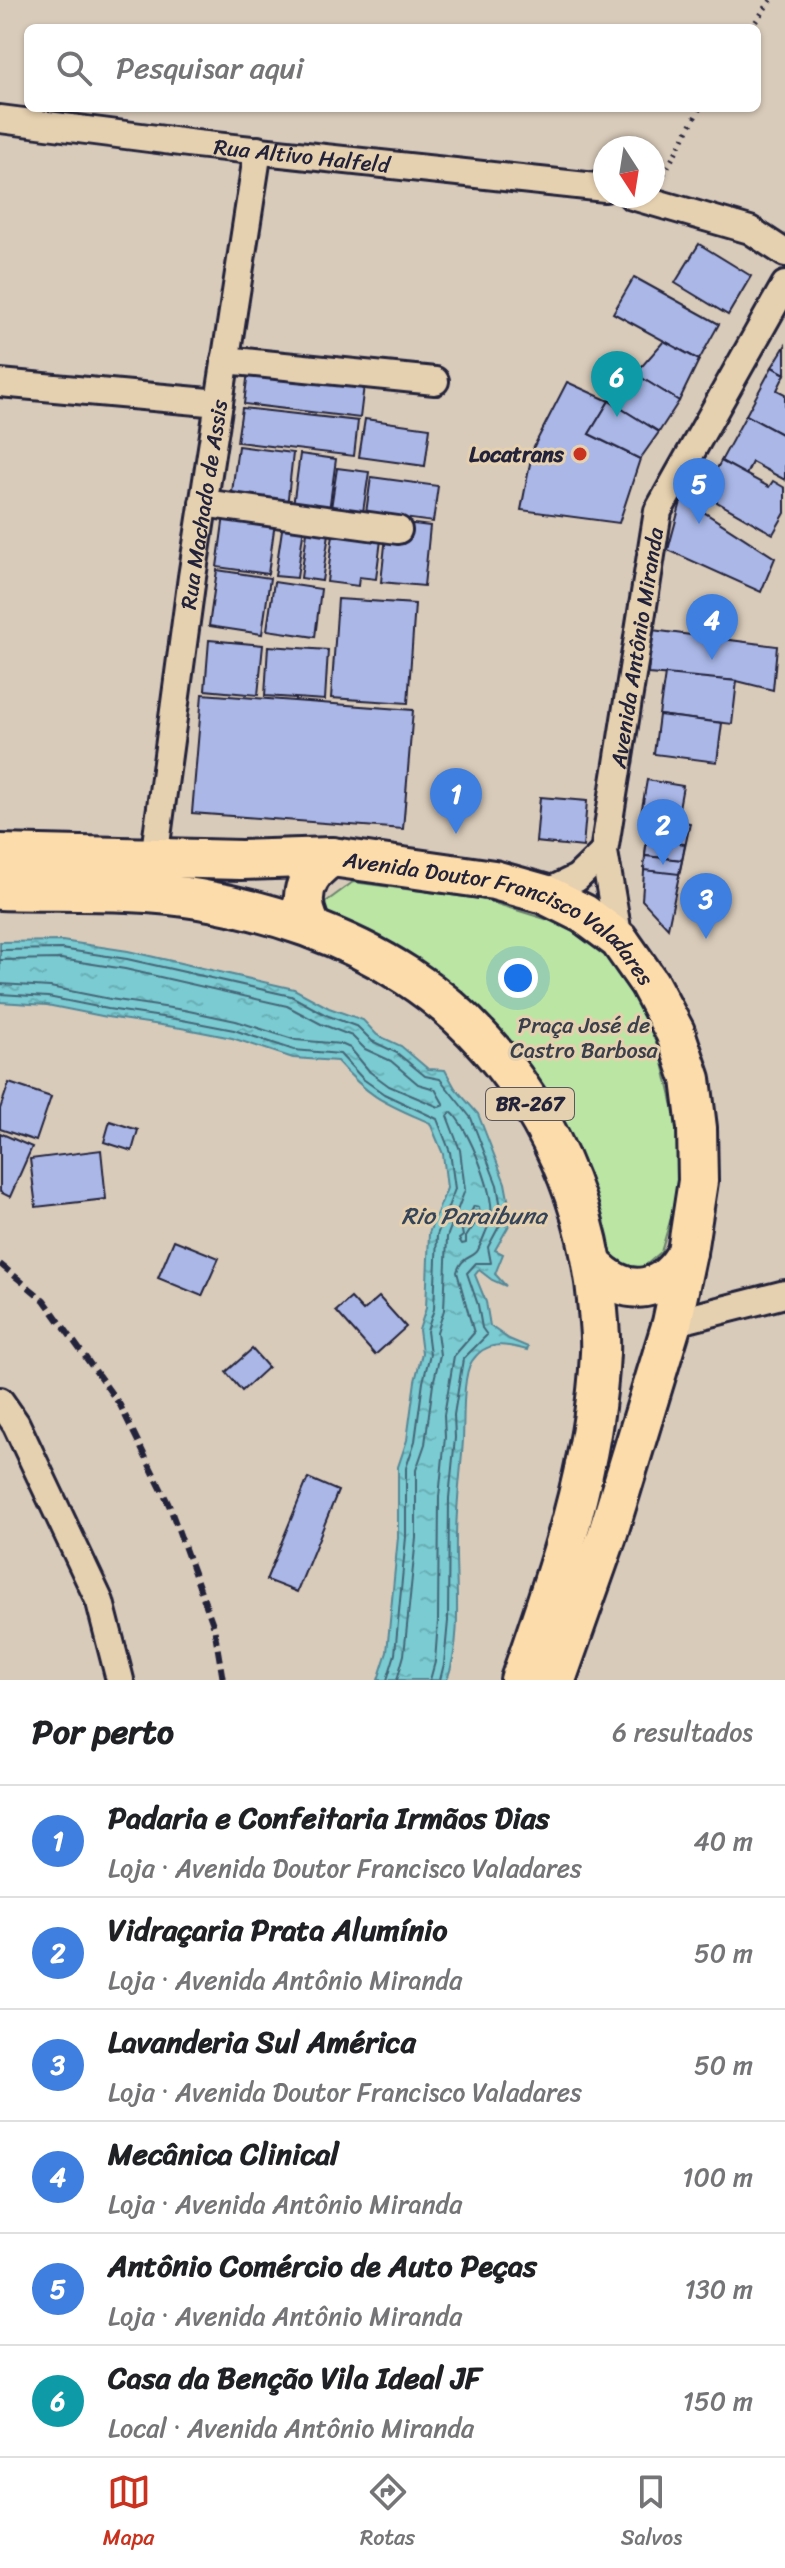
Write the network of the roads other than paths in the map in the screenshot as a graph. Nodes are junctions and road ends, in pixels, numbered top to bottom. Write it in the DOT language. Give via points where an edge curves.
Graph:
graph roads {
  1 [pos="0,119"];
  2 [pos="258,150"];
  3 [pos="593,187"];
  4 [pos="665,206"];
  5 [pos="785,253"];
  6 [pos="785,285"];
  7 [pos="225,360"];
  8 [pos="435,381"];
  9 [pos="0,383"];
  10 [pos="219,403"];
  11 [pos="203,503"];
  12 [pos="398,530"];
  13 [pos="604,852"];
  14 [pos="0,854"];
  15 [pos="332,857"];
  16 [pos="154,859"];
  17 [pos="0,890"];
  18 [pos="544,894"];
  19 [pos="313,929"];
  20 [pos="619,940"];
  21 [pos="687,1252"];
  22 [pos="594,1266"];
  23 [pos="785,1294"];
  24 [pos="672,1323"];
  25 [pos="0,1401"];
  26 [pos="564,1606"];
  27 [pos="120,1680"];
  28 [pos="520,1680"];
  29 [pos="556,1680"];
  1 -- 2 [label="street, Rua Altivo Halfeld"];
  2 -- 3 [label="street, Rua Altivo Halfeld"];
  2 -- 7 [label="street, Rua Machado de Assis"];
  4 -- 5 [label="street" via="750,230"];
  6 -- 13 [label="street, Avenida Antônio Miranda" via="658,511"];
  7 -- 8 [label="street"];
  7 -- 10 [label="street, Rua Machado de Assis"];
  9 -- 10 [label="street"];
  10 -- 11 [label="street, Rua Machado de Assis"];
  11 -- 12 [label="street"];
  11 -- 16 [label="street, Rua Machado de Assis"];
  13 -- 18 [label="street" via="577,878"];
  13 -- 20 [label="street, Avenida Antônio Miranda"];
  14 -- 16 [label="highway, Avenida Doutor Francisco Valadares / BR-267"];
  15 -- 16 [label="highway, Avenida Doutor Francisco Valadares / BR-267"];
  15 -- 18 [label="highway, Avenida Doutor Francisco Valadares / BR-267" via="494,880"];
  15 -- 19 [label="highway" via="319,864 304,888 306,917"];
  17 -- 19 [label="highway, Avenida Doutor Francisco Valadares / BR-267" via="197,899"];
  18 -- 20 [label="highway, Avenida Doutor Francisco Valadares / BR-267"];
  19 -- 22 [label="highway, Avenida Doutor Francisco Valadares / BR-267" via="407,976 447,1007 516,1081 554,1147 583,1217"];
  20 -- 21 [label="highway, Avenida Doutor Francisco Valadares / BR-267" via="675,1032 691,1079 698,1181"];
  21 -- 22 [label="highway" via="668,1278 653,1286 620,1285"];
  21 -- 24 [label="highway, Avenida Doutor Francisco Valadares / BR-267"];
  22 -- 26 [label="highway, Avenida Doutor Francisco Valadares / BR-267" via="601,1350"];
  23 -- 24 [label="street"];
  24 -- 26 [label="highway, Avenida Doutor Francisco Valadares / BR-267" via="607,1536"];
  25 -- 27 [label="street" via="16,1424 100,1602"];
  26 -- 28 [label="highway, Avenida Doutor Francisco Valadares / BR-267"];
  26 -- 29 [label="highway, Avenida Doutor Francisco Valadares / BR-267"];
}
